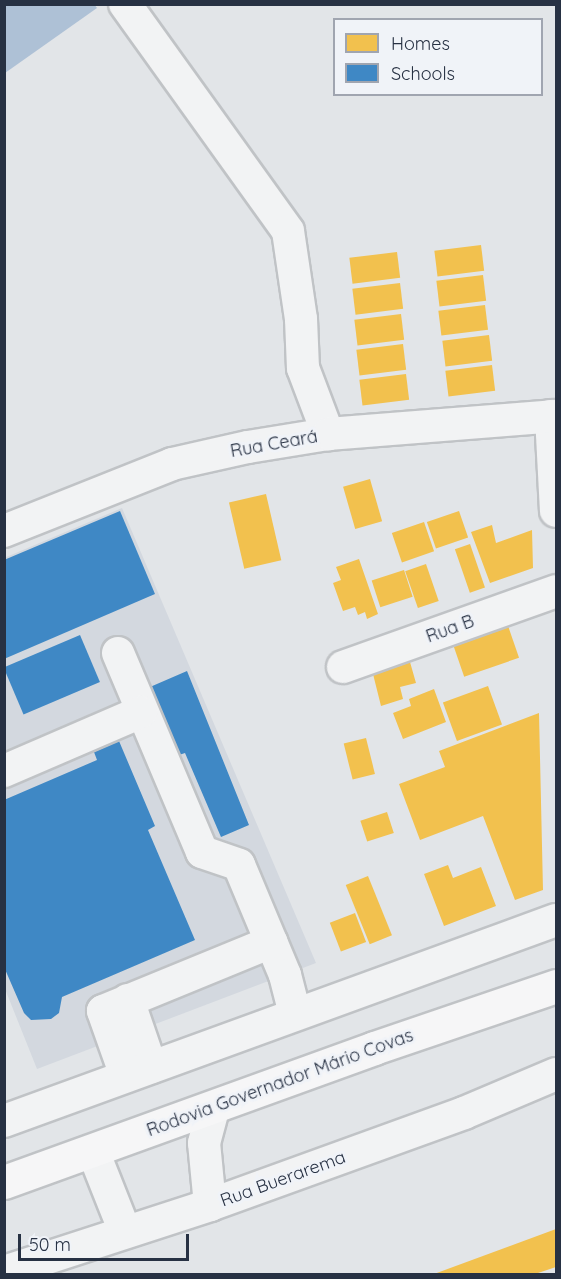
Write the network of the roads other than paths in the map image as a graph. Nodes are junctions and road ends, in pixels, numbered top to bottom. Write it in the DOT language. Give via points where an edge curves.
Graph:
graph roads {
  1 [pos="125,4"];
  2 [pos="554,416"];
  3 [pos="328,434"];
  4 [pos="556,511"];
  5 [pos="4,531"];
  6 [pos="556,591"];
  7 [pos="118,653"];
  8 [pos="343,667"];
  9 [pos="141,712"];
  10 [pos="4,771"];
  11 [pos="556,921"];
  12 [pos="271,942"];
  13 [pos="556,986"];
  14 [pos="295,1014"];
  15 [pos="139,1072"];
  16 [pos="556,1074"];
  17 [pos="213,1108"];
  18 [pos="4,1121"];
  19 [pos="93,1151"];
  20 [pos="4,1182"];
  21 [pos="210,1205"];
  22 [pos="124,1232"];
  23 [pos="4,1272"];
  1 -- 3 [label="street" via="288,231 301,319 303,368"];
  2 -- 3 [label="street, Rua Ceará"];
  2 -- 4 [label="street"];
  3 -- 5 [label="street, Rua Ceará" via="172,464"];
  6 -- 8 [label="street, Rua B"];
  7 -- 9 [label="street"];
  9 -- 10 [label="street"];
  9 -- 12 [label="street" via="202,852 239,865"];
  11 -- 14 [label="street"];
  12 -- 14 [label="street"];
  12 -- 15 [label="street" via="128,1000"];
  13 -- 17 [label="highway, Rodovia Governador Mário Covas"];
  14 -- 15 [label="street"];
  15 -- 18 [label="street"];
  16 -- 21 [label="street, Rua Buerarema" via="464,1113"];
  17 -- 19 [label="highway, Rodovia Governador Mário Covas"];
  17 -- 21 [label="street" via="204,1143"];
  19 -- 20 [label="highway, Rodovia Governador Mário Covas"];
  19 -- 22 [label="street"];
  21 -- 22 [label="street, Rua Buerarema"];
  22 -- 23 [label="street, Rua Buerarema"];
}
